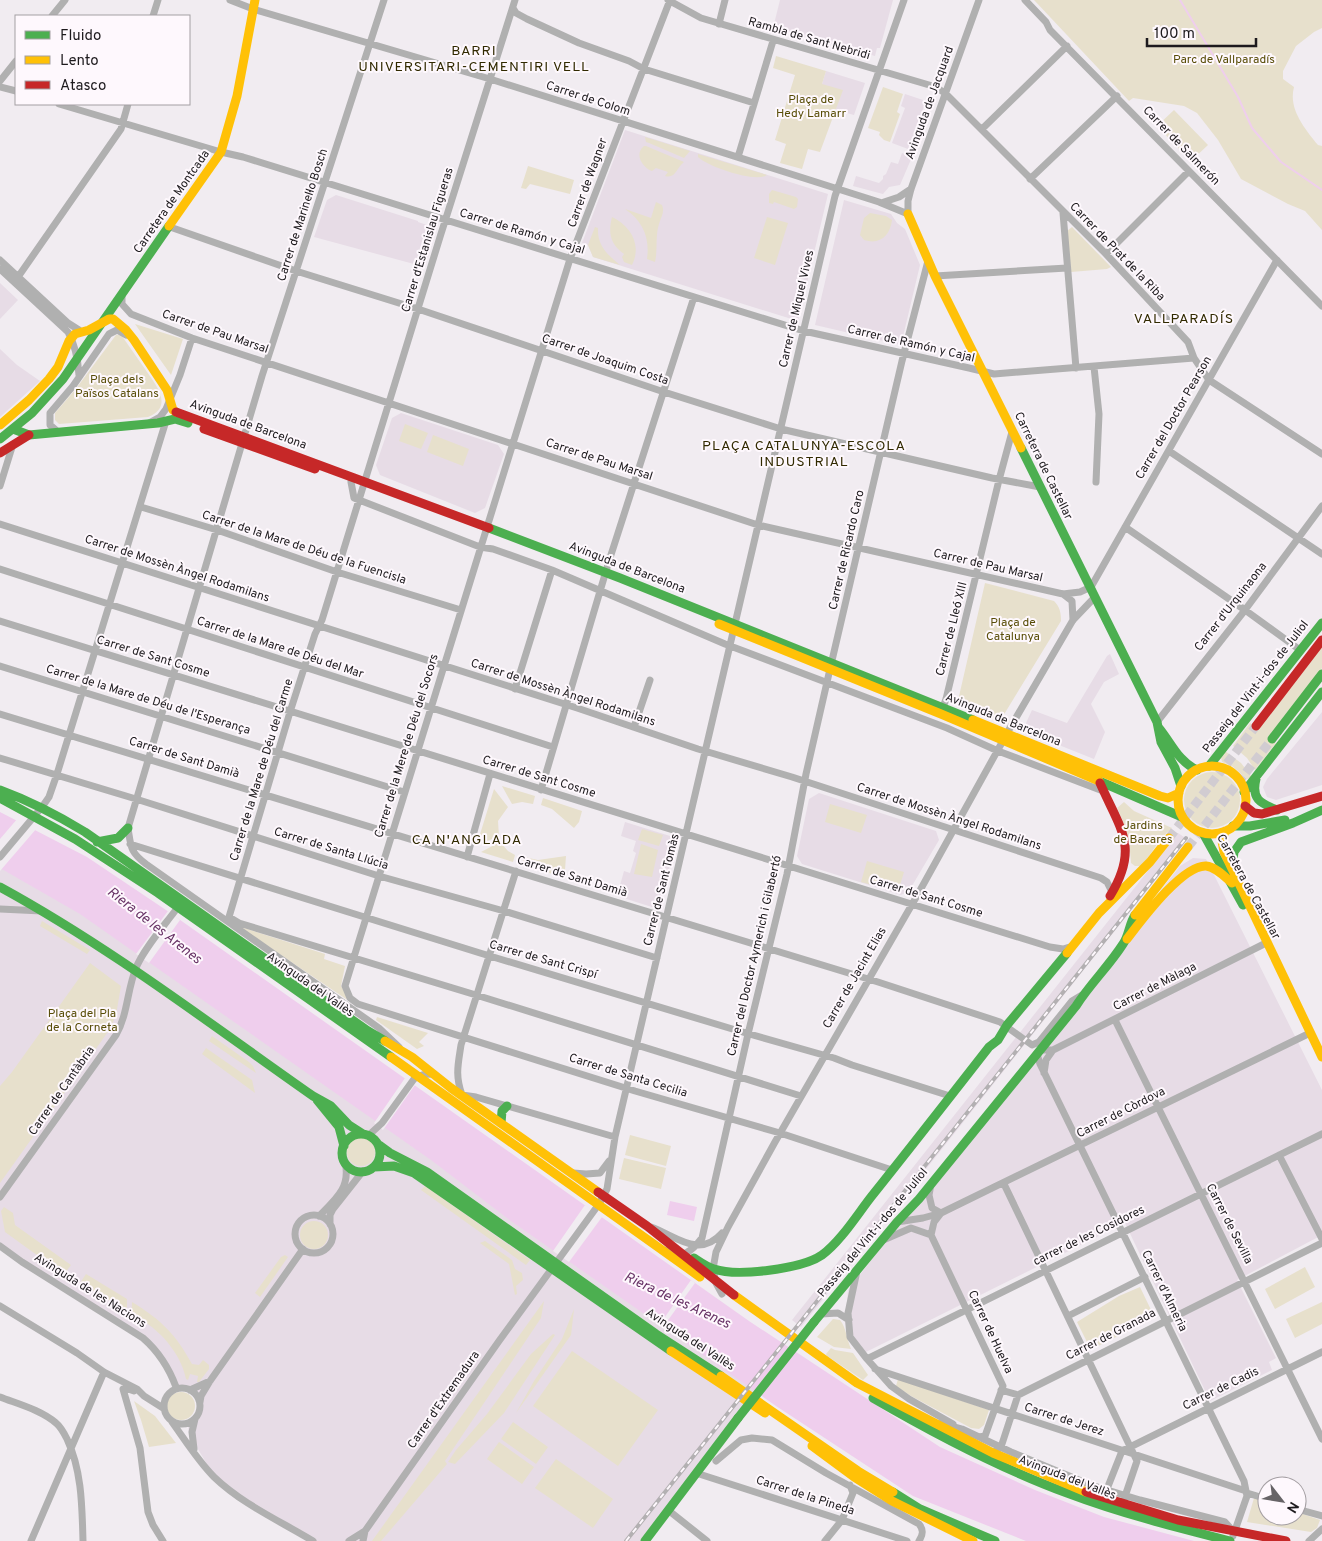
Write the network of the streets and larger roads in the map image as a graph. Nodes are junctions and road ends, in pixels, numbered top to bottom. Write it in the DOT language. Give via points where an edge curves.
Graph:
graph roads {
  1 [pos="66,0"];
  2 [pos="158,0"];
  3 [pos="230,0"];
  4 [pos="384,0"];
  5 [pos="515,0"];
  6 [pos="669,0"];
  7 [pos="725,0"];
  8 [pos="904,0"];
  9 [pos="979,0"];
  10 [pos="1025,0"];
  11 [pos="254,4"];
  12 [pos="513,8"];
  13 [pos="53,15"];
  14 [pos="153,15"];
  15 [pos="719,24"];
  16 [pos="773,41"];
  17 [pos="370,44"];
  18 [pos="1067,46"];
  19 [pos="15,62"];
  20 [pos="644,69"];
  21 [pos="879,71"];
  22 [pos="490,79"];
  23 [pos="0,81"];
  24 [pos="0,87"];
  25 [pos="15,92"];
  26 [pos="946,94"];
  27 [pos="1117,96"];
  28 [pos="754,103"];
  29 [pos="62,105"];
  30 [pos="128,105"];
  31 [pos="122,122"];
  32 [pos="622,122"];
  33 [pos="982,129"];
  34 [pos="221,152"];
  35 [pos="738,157"];
  36 [pos="1189,171"];
  37 [pos="1030,179"];
  38 [pos="325,183"];
  39 [pos="837,189"];
  40 [pos="911,189"];
  41 [pos="881,203"];
  42 [pos="1063,213"];
  43 [pos="908,214"];
  44 [pos="446,221"];
  45 [pos="170,227"];
  46 [pos="1106,254"];
  47 [pos="570,259"];
  48 [pos="0,260"];
  49 [pos="1277,260"];
  50 [pos="928,261"];
  51 [pos="1067,268"];
  52 [pos="0,269"];
  53 [pos="296,271"];
  54 [pos="935,276"];
  55 [pos="18,277"];
  56 [pos="122,294"];
  57 [pos="694,297"];
  58 [pos="1322,306"];
  59 [pos="418,309"];
  60 [pos="105,320"];
  61 [pos="79,330"];
  62 [pos="804,331"];
  63 [pos="192,338"];
  64 [pos="73,342"];
  65 [pos="86,347"];
  66 [pos="139,349"];
  67 [pos="542,351"];
  68 [pos="904,354"];
  69 [pos="1194,358"];
  70 [pos="78,359"];
  71 [pos="267,361"];
  72 [pos="1094,367"];
  73 [pos="1076,368"];
  74 [pos="982,371"];
  75 [pos="79,375"];
  76 [pos="1210,380"];
  77 [pos="44,384"];
  78 [pos="53,391"];
  79 [pos="664,392"];
  80 [pos="170,397"];
  81 [pos="390,403"];
  82 [pos="166,421"];
  83 [pos="149,423"];
  84 [pos="0,425"];
  85 [pos="13,429"];
  86 [pos="780,429"];
  87 [pos="58,432"];
  88 [pos="1012,432"];
  89 [pos="28,435"];
  90 [pos="0,439"];
  91 [pos="242,440"];
  92 [pos="13,444"];
  93 [pos="513,444"];
  94 [pos="1169,451"];
  95 [pos="0,453"];
  96 [pos="881,453"];
  97 [pos="1322,454"];
  98 [pos="999,480"];
  99 [pos="351,482"];
  100 [pos="1096,482"];
  101 [pos="634,483"];
  102 [pos="363,484"];
  103 [pos="0,486"];
  104 [pos="1040,487"];
  105 [pos="360,500"];
  106 [pos="1322,506"];
  107 [pos="141,507"];
  108 [pos="0,524"];
  109 [pos="758,525"];
  110 [pos="1125,527"];
  111 [pos="217,530"];
  112 [pos="486,530"];
  113 [pos="1298,537"];
  114 [pos="480,547"];
  115 [pos="859,547"];
  116 [pos="1322,554"];
  117 [pos="122,563"];
  118 [pos="0,569"];
  119 [pos="552,570"];
  120 [pos="337,572"];
  121 [pos="977,575"];
  122 [pos="605,576"];
  123 [pos="1091,587"];
  124 [pos="198,588"];
  125 [pos="601,592"];
  126 [pos="1063,594"];
  127 [pos="1095,597"];
  128 [pos="109,604"];
  129 [pos="461,610"];
  130 [pos="1245,610"];
  131 [pos="1073,620"];
  132 [pos="0,621"];
  133 [pos="1322,623"];
  134 [pos="319,626"];
  135 [pos="735,627"];
  136 [pos="186,630"];
  137 [pos="1322,640"];
  138 [pos="730,646"];
  139 [pos="94,650"];
  140 [pos="1300,650"];
  141 [pos="0,666"];
  142 [pos="444,666"];
  143 [pos="831,666"];
  144 [pos="304,667"];
  145 [pos="172,674"];
  146 [pos="1322,674"];
  147 [pos="650,680"];
  148 [pos="828,682"];
  149 [pos="515,689"];
  150 [pos="82,692"];
  151 [pos="1322,692"];
  152 [pos="566,705"];
  153 [pos="430,709"];
  154 [pos="942,711"];
  155 [pos="290,712"];
  156 [pos="0,714"];
  157 [pos="161,716"];
  158 [pos="1158,725"];
  159 [pos="1256,726"];
  160 [pos="634,727"];
  161 [pos="68,734"];
  162 [pos="1004,738"];
  163 [pos="1272,739"];
  164 [pos="553,747"];
  165 [pos="705,750"];
  166 [pos="417,751"];
  167 [pos="998,751"];
  168 [pos="278,753"];
  169 [pos="0,758"];
  170 [pos="148,759"];
  171 [pos="1208,766"];
  172 [pos="1197,770"];
  173 [pos="57,774"];
  174 [pos="490,774"];
  175 [pos="1257,776"];
  176 [pos="805,782"];
  177 [pos="1082,782"];
  178 [pos="1098,784"];
  179 [pos="0,785"];
  180 [pos="1180,789"];
  181 [pos="0,790"];
  182 [pos="540,790"];
  183 [pos="404,792"];
  184 [pos="1244,792"];
  185 [pos="265,794"];
  186 [pos="1322,796"];
  187 [pos="0,798"];
  188 [pos="25,799"];
  189 [pos="136,799"];
  190 [pos="1245,806"];
  191 [pos="42,807"];
  192 [pos="1322,809"];
  193 [pos="1277,810"];
  194 [pos="1182,817"];
  195 [pos="33,818"];
  196 [pos="1233,826"];
  197 [pos="128,828"];
  198 [pos="953,829"];
  199 [pos="1225,831"];
  200 [pos="391,833"];
  201 [pos="1203,833"];
  202 [pos="687,835"];
  203 [pos="252,836"];
  204 [pos="75,838"];
  205 [pos="1169,838"];
  206 [pos="100,842"];
  207 [pos="130,844"];
  208 [pos="1188,847"];
  209 [pos="467,856"];
  210 [pos="0,857"];
  211 [pos="788,866"];
  212 [pos="1232,869"];
  213 [pos="516,872"];
  214 [pos="379,876"];
  215 [pos="241,877"];
  216 [pos="1232,883"];
  217 [pos="0,887"];
  218 [pos="1112,892"];
  219 [pos="178,901"];
  220 [pos="912,904"];
  221 [pos="0,909"];
  222 [pos="44,911"];
  223 [pos="504,911"];
  224 [pos="1099,913"];
  225 [pos="366,917"];
  226 [pos="666,917"];
  227 [pos="1124,943"];
  228 [pos="1265,944"];
  229 [pos="1073,946"];
  230 [pos="768,949"];
  231 [pos="489,955"];
  232 [pos="354,958"];
  233 [pos="657,958"];
  234 [pos="138,964"];
  235 [pos="868,979"];
  236 [pos="476,995"];
  237 [pos="1082,995"];
  238 [pos="647,1002"];
  239 [pos="358,1004"];
  240 [pos="1115,1020"];
  241 [pos="1007,1025"];
  242 [pos="1310,1033"];
  243 [pos="748,1034"];
  244 [pos="464,1038"];
  245 [pos="636,1044"];
  246 [pos="1053,1050"];
  247 [pos="1038,1052"];
  248 [pos="824,1055"];
  249 [pos="1322,1057"];
  250 [pos="1044,1073"];
  251 [pos="433,1074"];
  252 [pos="739,1076"];
  253 [pos="414,1079"];
  254 [pos="627,1087"];
  255 [pos="462,1095"];
  256 [pos="313,1096"];
  257 [pos="801,1096"];
  258 [pos="950,1096"];
  259 [pos="507,1106"];
  260 [pos="1157,1107"];
  261 [pos="729,1119"];
  262 [pos="501,1123"];
  263 [pos="366,1134"];
  264 [pos="780,1134"];
  265 [pos="1322,1134"];
  266 [pos="615,1137"];
  267 [pos="379,1145"];
  268 [pos="344,1146"];
  269 [pos="1081,1146"];
  270 [pos="1279,1155"];
  271 [pos="612,1156"];
  272 [pos="345,1162"];
  273 [pos="374,1167"];
  274 [pos="892,1170"];
  275 [pos="363,1172"];
  276 [pos="573,1173"];
  277 [pos="931,1184"];
  278 [pos="1004,1184"];
  279 [pos="1201,1194"];
  280 [pos="604,1195"];
  281 [pos="0,1197"];
  282 [pos="597,1207"];
  283 [pos="941,1213"];
  284 [pos="319,1216"];
  285 [pos="897,1222"];
  286 [pos="330,1224"];
  287 [pos="728,1227"];
  288 [pos="633,1228"];
  289 [pos="651,1229"];
  290 [pos="1124,1233"];
  291 [pos="931,1235"];
  292 [pos="1322,1239"];
  293 [pos="881,1241"];
  294 [pos="1322,1243"];
  295 [pos="696,1245"];
  296 [pos="0,1246"];
  297 [pos="303,1249"];
  298 [pos="684,1254"];
  299 [pos="544,1264"];
  300 [pos="556,1264"];
  301 [pos="713,1269"];
  302 [pos="857,1270"];
  303 [pos="1046,1270"];
  304 [pos="1146,1278"];
  305 [pos="1245,1281"];
  306 [pos="541,1282"];
  307 [pos="716,1283"];
  308 [pos="722,1294"];
  309 [pos="0,1306"];
  310 [pos="967,1309"];
  311 [pos="821,1314"];
  312 [pos="1068,1316"];
  313 [pos="848,1320"];
  314 [pos="1166,1320"];
  315 [pos="1322,1352"];
  316 [pos="867,1359"];
  317 [pos="1089,1359"];
  318 [pos="1288,1369"];
  319 [pos="875,1370"];
  320 [pos="104,1372"];
  321 [pos="210,1381"];
  322 [pos="176,1387"];
  323 [pos="190,1390"];
  324 [pos="1002,1390"];
  325 [pos="1018,1395"];
  326 [pos="144,1396"];
  327 [pos="0,1397"];
  328 [pos="200,1402"];
  329 [pos="163,1408"];
  330 [pos="995,1408"];
  331 [pos="1209,1408"];
  332 [pos="1012,1414"];
  333 [pos="195,1419"];
  334 [pos="930,1420"];
  335 [pos="172,1422"];
  336 [pos="962,1429"];
  337 [pos="979,1437"];
  338 [pos="1322,1439"];
  339 [pos="1131,1446"];
  340 [pos="71,1447"];
  341 [pos="1001,1447"];
  342 [pos="1122,1451"];
  343 [pos="195,1452"];
  344 [pos="993,1453"];
  345 [pos="976,1454"];
  346 [pos="1134,1454"];
  347 [pos="716,1461"];
  348 [pos="696,1473"];
  349 [pos="1062,1473"];
  350 [pos="852,1481"];
  351 [pos="1072,1486"];
  352 [pos="1246,1492"];
  353 [pos="1257,1496"];
  354 [pos="1104,1497"];
  355 [pos="1122,1503"];
  356 [pos="668,1510"];
  357 [pos="1307,1512"];
  358 [pos="1322,1516"];
  359 [pos="842,1520"];
  360 [pos="1322,1529"];
  361 [pos="365,1531"];
  362 [pos="1232,1538"];
  363 [pos="31,1541"];
  364 [pos="83,1541"];
  365 [pos="163,1541"];
  366 [pos="314,1541"];
  367 [pos="349,1541"];
  368 [pos="363,1541"];
  369 [pos="645,1541"];
  370 [pos="707,1541"];
  371 [pos="825,1541"];
  372 [pos="907,1541"];
  373 [pos="918,1541"];
  374 [pos="973,1541"];
  375 [pos="995,1541"];
  376 [pos="1286,1541"];
  377 [pos="1309,1541"];
  1 -- 13 [label="street"];
  2 -- 14 [label="street"];
  3 -- 11 [label="street, Carrer de Colom"];
  4 -- 17 [label="street, Carrer de Marinel·lo Bosch"];
  5 -- 12 [label="street, Carrer d'Estanislau Figueras"];
  6 -- 15 [label="street, Rambla de Sant Nebridi"];
  6 -- 20 [label="street, Carrer de Wagner"];
  7 -- 15 [label="street"];
  8 -- 21 [label="street, Carrer de Miquel Vives"];
  9 -- 26 [label="street, Avinguda de Jacquard"];
  10 -- 18 [label="street, Carrer de Salmerón"];
  11 -- 17 [label="street, Carrer de Colom"];
  11 -- 34 [label="street, Carretera de Montcada" via="234,116"];
  12 -- 20 [label="street" via="527,19"];
  12 -- 22 [label="street, Carrer d'Estanislau Figueras"];
  15 -- 16 [label="street, Rambla de Sant Nebridi"];
  16 -- 21 [label="street, Rambla de Sant Nebridi"];
  16 -- 28 [label="street"];
  17 -- 22 [label="street, Carrer de Colom"];
  17 -- 38 [label="street, Carrer de Marinel·lo Bosch"];
  18 -- 27 [label="street, Carrer de Salmerón"];
  18 -- 33 [label="street"];
  19 -- 23 [label="street"];
  20 -- 28 [label="street"];
  20 -- 32 [label="street, Carrer de Wagner"];
  21 -- 26 [label="street, Rambla de Sant Nebridi" via="936,87"];
  21 -- 39 [label="street, Carrer de Miquel Vives"];
  22 -- 32 [label="street, Carrer de Colom"];
  22 -- 44 [label="street, Carrer d'Estanislau Figueras"];
  24 -- 25 [label="street"];
  26 -- 33 [label="street, Carrer de Prat de la Riba"];
  26 -- 40 [label="street, Avinguda de Jacquard"];
  27 -- 36 [label="street, Carrer de Salmerón"];
  27 -- 37 [label="street"];
  28 -- 35 [label="street"];
  29 -- 31 [label="street, Carrer de Ramón y Cajal"];
  30 -- 31 [label="street"];
  31 -- 34 [label="street, Carrer de Ramón y Cajal"];
  31 -- 55 [label="street" via="121,129"];
  32 -- 35 [label="street, Carrer de Colom"];
  32 -- 47 [label="street, Carrer de Wagner"];
  33 -- 37 [label="street, Carrer de Prat de la Riba"];
  34 -- 38 [label="street, Carrer de Ramón y Cajal"];
  34 -- 45 [label="street, Carretera de Montcada"];
  35 -- 39 [label="street, Carrer de Colom"];
  36 -- 46 [label="street"];
  36 -- 49 [label="street, Carrer de Salmerón"];
  37 -- 42 [label="street, Carrer de Prat de la Riba"];
  38 -- 44 [label="street, Carrer de Ramón y Cajal"];
  38 -- 53 [label="street, Carrer de Marinel·lo Bosch"];
  39 -- 41 [label="street, Carrer de Colom"];
  39 -- 62 [label="street, Carrer de Miquel Vives"];
  40 -- 41 [label="street"];
  40 -- 43 [label="street, Avinguda de Jacquard"];
  41 -- 43 [label="street, Carrer de Colom"];
  42 -- 46 [label="street, Carrer de Prat de la Riba"];
  42 -- 51 [label="street"];
  43 -- 50 [label="street, Carretera de Castellar"];
  44 -- 47 [label="street, Carrer de Ramón y Cajal"];
  44 -- 59 [label="street, Carrer d'Estanislau Figueras"];
  45 -- 53 [label="street, Carrer de Joaquim Costa"];
  45 -- 56 [label="street, Carretera de Montcada"];
  46 -- 69 [label="street, Carrer de Prat de la Riba" via="1188,342"];
  47 -- 57 [label="street, Carrer de Ramón y Cajal"];
  47 -- 67 [label="street, Carrer de Wagner"];
  48 -- 55 [label="street"];
  49 -- 58 [label="street, Carrer de Salmerón"];
  49 -- 76 [label="street, Carrer del Doctor Pearson"];
  50 -- 54 [label="street, Carretera de Castellar"];
  50 -- 68 [label="street, Carrer de Ricardo Caro"];
  51 -- 54 [label="street"];
  51 -- 73 [label="street"];
  52 -- 64 [label="street" via="56,320"];
  53 -- 59 [label="street, Carrer de Joaquim Costa"];
  53 -- 71 [label="street, Carrer de Marinel·lo Bosch"];
  54 -- 74 [label="street, Carretera de Castellar"];
  55 -- 61 [label="street"];
  56 -- 60 [label="street, Carretera de Montcada"];
  56 -- 63 [label="street, Carrer de Pau Marsal" via="122,304 130,314"];
  57 -- 62 [label="street, Carrer de Ramón y Cajal"];
  57 -- 79 [label="street"];
  59 -- 67 [label="street, Carrer de Joaquim Costa"];
  59 -- 81 [label="street, Carrer d'Estanislau Figueras"];
  60 -- 61 [label="street" via="90,329"];
  60 -- 65 [label="street, Carretera de Montcada"];
  60 -- 66 [label="street, Avinguda de Barcelona" via="112,319 119,324"];
  61 -- 64 [label="street"];
  62 -- 68 [label="street, Carrer de Ramón y Cajal"];
  62 -- 86 [label="street, Carrer de Miquel Vives"];
  63 -- 71 [label="street, Carrer de Pau Marsal"];
  63 -- 80 [label="street"];
  64 -- 65 [label="street" via="80,348"];
  64 -- 70 [label="street"];
  64 -- 77 [label="street"];
  65 -- 70 [label="street, Carretera de Montcada"];
  66 -- 75 [label="street" via="122,331 114,330"];
  66 -- 80 [label="street, Avinguda de Barcelona"];
  67 -- 79 [label="street, Carrer de Joaquim Costa"];
  67 -- 93 [label="street, Carrer de Wagner"];
  68 -- 74 [label="street, Carrer de Ramón y Cajal"];
  68 -- 96 [label="street, Carrer de Ricardo Caro"];
  69 -- 72 [label="street, Carrer de Ramón y Cajal"];
  69 -- 76 [label="street, Carrer de Prat de la Riba"];
  70 -- 75 [label="street"];
  70 -- 78 [label="street, Carretera de Montcada"];
  71 -- 81 [label="street, Carrer de Pau Marsal"];
  71 -- 91 [label="street, Carrer de Marinel·lo Bosch"];
  72 -- 73 [label="street, Carrer de Ramón y Cajal"];
  72 -- 100 [label="street" via="1099,414"];
  73 -- 74 [label="street, Carrer de Ramón y Cajal" via="994,374"];
  74 -- 88 [label="street, Carretera de Castellar"];
  75 -- 87 [label="street" via="50,413 50,426"];
  76 -- 94 [label="street, Carrer del Doctor Pearson"];
  76 -- 97 [label="street, Carrer de Prat de la Riba"];
  77 -- 78 [label="street"];
  77 -- 84 [label="street"];
  78 -- 85 [label="street, Carretera de Montcada"];
  79 -- 86 [label="street, Carrer de Joaquim Costa"];
  79 -- 101 [label="street"];
  80 -- 83 [label="street" via="160,417"];
  80 -- 91 [label="street, Avinguda de Barcelona" via="172,408 178,413"];
  81 -- 93 [label="street, Carrer de Pau Marsal"];
  81 -- 102 [label="street, Carrer d'Estanislau Figueras"];
  82 -- 83 [label="street, Avinguda de Barcelona"];
  82 -- 91 [label="street, Avinguda de Barcelona" via="177,420"];
  82 -- 107 [label="street"];
  83 -- 87 [label="street, Avinguda de Barcelona"];
  84 -- 85 [label="street"];
  85 -- 89 [label="street, Avinguda de Barcelona"];
  85 -- 90 [label="street, Carretera de Montcada"];
  86 -- 96 [label="street, Carrer de Joaquim Costa"];
  86 -- 109 [label="street, Carrer de Miquel Vives"];
  87 -- 89 [label="street, Avinguda de Barcelona"];
  88 -- 98 [label="street, Carrer de Lleó XIII"];
  88 -- 104 [label="street, Carretera de Castellar"];
  89 -- 92 [label="street"];
  91 -- 99 [label="street, Avinguda de Barcelona"];
  91 -- 102 [label="street, Avinguda de Barcelona"];
  91 -- 111 [label="street, Carrer de Marinel·lo Bosch"];
  92 -- 95 [label="street"];
  92 -- 103 [label="street"];
  93 -- 101 [label="street, Carrer de Pau Marsal"];
  93 -- 112 [label="street, Carrer de Wagner"];
  94 -- 110 [label="street, Carrer del Doctor Pearson"];
  94 -- 113 [label="street"];
  96 -- 98 [label="street, Carrer de Joaquim Costa"];
  96 -- 115 [label="street, Carrer de Ricardo Caro"];
  98 -- 104 [label="street, Carrer de Joaquim Costa"];
  98 -- 121 [label="street, Carrer de Lleó XIII"];
  99 -- 102 [label="street, Avinguda de Barcelona"];
  99 -- 105 [label="street" via="354,498"];
  101 -- 109 [label="street, Carrer de Pau Marsal"];
  101 -- 122 [label="street"];
  102 -- 105 [label="street, Carrer de la Mare de Déu del Carme"];
  102 -- 112 [label="street, Avinguda de Barcelona"];
  104 -- 123 [label="street, Carretera de Castellar"];
  105 -- 114 [label="street, Avinguda de Barcelona"];
  105 -- 120 [label="street, Carrer de la Mare de Déu del Carme"];
  106 -- 113 [label="street, Carrer d'Urquinaona"];
  107 -- 111 [label="street, Carrer de la Mare de Déu de la Fuencisla"];
  107 -- 117 [label="street"];
  108 -- 117 [label="street, Carrer de Mossèn Àngel Rodamilans"];
  109 -- 115 [label="street, Carrer de Pau Marsal"];
  109 -- 135 [label="street, Carrer de Miquel Vives"];
  110 -- 123 [label="street, Carrer del Doctor Pearson"];
  110 -- 130 [label="street"];
  111 -- 120 [label="street, Carrer de la Mare de Déu de la Fuencisla"];
  111 -- 124 [label="street, Carrer de Marinel·lo Bosch"];
  112 -- 114 [label="street, Carrer de Wagner"];
  112 -- 122 [label="street, Avinguda de Barcelona"];
  113 -- 116 [label="street"];
  113 -- 130 [label="street, Carrer d'Urquinaona"];
  114 -- 119 [label="street, Avinguda de Barcelona"];
  114 -- 129 [label="street, Carrer de la Mere de Déu del Socors"];
  115 -- 121 [label="street, Carrer de Pau Marsal"];
  115 -- 143 [label="street, Carrer de Ricardo Caro"];
  117 -- 124 [label="street, Carrer de Mossèn Àngel Rodamilans"];
  117 -- 128 [label="street"];
  118 -- 128 [label="street, Carrer de la Mare de Déu del Mar"];
  119 -- 125 [label="street, Avinguda de Barcelona"];
  119 -- 149 [label="street"];
  120 -- 129 [label="street, Carrer de la Mare de Déu de la Fuencisla"];
  120 -- 134 [label="street, Carrer de la Mare de Déu del Carme"];
  121 -- 126 [label="street, Carrer de Pau Marsal"];
  121 -- 154 [label="street, Carrer de Lleó XIII"];
  122 -- 125 [label="street"];
  122 -- 135 [label="street, Avinguda de Barcelona"];
  123 -- 126 [label="street, Carrer de Pau Marsal"];
  123 -- 127 [label="street, Carretera de Castellar"];
  124 -- 134 [label="street, Carrer de Mossèn Àngel Rodamilans"];
  124 -- 136 [label="street, Carrer de Marinel·lo Bosch"];
  125 -- 138 [label="street, Avinguda de Barcelona"];
  125 -- 152 [label="street"];
  126 -- 131 [label="street" via="1072,601"];
  127 -- 131 [label="street"];
  127 -- 158 [label="street, Carretera de Castellar"];
  128 -- 136 [label="street, Carrer de la Mare de Déu del Mar"];
  128 -- 139 [label="street"];
  129 -- 142 [label="street, Carrer de la Mere de Déu del Socors"];
  130 -- 140 [label="street"];
  130 -- 158 [label="street, Carrer d'Urquinaona"];
  131 -- 162 [label="street"];
  132 -- 139 [label="street, Carrer de Sant Cosme"];
  133 -- 140 [label="street, Passeig del Vint-i-dos de Juliol"];
  134 -- 142 [label="street, Carrer de Mossèn Àngel Rodamilans"];
  134 -- 144 [label="street, Carrer de la Mare de Déu del Carme"];
  135 -- 138 [label="street, Carrer de Sant Tomàs"];
  135 -- 143 [label="street, Avinguda de Barcelona"];
  136 -- 144 [label="street, Carrer de la Mare de Déu del Mar"];
  136 -- 145 [label="street, Carrer de Marinel·lo Bosch"];
  137 -- 159 [label="street, Passeig del Vint-i-dos de Juliol"];
  138 -- 148 [label="street, Avinguda de Barcelona"];
  138 -- 165 [label="street, Carrer de Sant Tomàs"];
  139 -- 145 [label="street, Carrer de Sant Cosme"];
  139 -- 150 [label="street"];
  140 -- 171 [label="street, Passeig del Vint-i-dos de Juliol"];
  141 -- 150 [label="street, Carrer de la Mare de Déu de l'Esperança"];
  142 -- 149 [label="street, Carrer de Mossèn Àngel Rodamilans"];
  142 -- 153 [label="street, Carrer de la Mere de Déu del Socors"];
  143 -- 148 [label="street, Carrer del Doctor Aymerich i Gilabertó"];
  143 -- 154 [label="street, Avinguda de Barcelona"];
  144 -- 153 [label="street, Carrer de la Mare de Déu del Mar"];
  144 -- 155 [label="street, Carrer de la Mare de Déu del Carme"];
  145 -- 155 [label="street, Carrer de Sant Cosme"];
  145 -- 157 [label="street, Carrer de Marinel·lo Bosch"];
  146 -- 163 [label="street"];
  147 -- 160 [label="street"];
  148 -- 167 [label="street, Avinguda de Barcelona"];
  148 -- 176 [label="street, Carrer del Doctor Aymerich i Gilabertó"];
  149 -- 152 [label="street, Carrer de Mossèn Àngel Rodamilans"];
  150 -- 157 [label="street, Carrer de la Mare de Déu de l'Esperança"];
  150 -- 161 [label="street"];
  151 -- 175 [label="street"];
  152 -- 160 [label="street, Carrer de Mossèn Àngel Rodamilans"];
  152 -- 164 [label="street"];
  153 -- 164 [label="street, Carrer de la Mare de Déu del Mar"];
  153 -- 166 [label="street, Carrer de la Mere de Déu del Socors"];
  154 -- 162 [label="street, Avinguda de Barcelona"];
  155 -- 166 [label="street, Carrer de Sant Cosme"];
  155 -- 168 [label="street, Carrer de la Mare de Déu del Carme"];
  156 -- 161 [label="street, Carrer de Sant Damià"];
  157 -- 168 [label="street, Carrer de la Mare de Déu de l'Esperança"];
  157 -- 170 [label="street, Carrer de Marinel·lo Bosch"];
  158 -- 172 [label="street, Carretera de Castellar" via="1180,759"];
  158 -- 180 [label="street, Carretera de Castellar" via="1161,742 1175,768"];
  160 -- 165 [label="street, Carrer de Mossèn Àngel Rodamilans"];
  161 -- 170 [label="street, Carrer de Sant Damià"];
  161 -- 173 [label="street"];
  162 -- 167 [label="street, Carrer de Jacint Elias"];
  162 -- 178 [label="street, Avinguda de Barcelona"];
  162 -- 180 [label="street, Avinguda de Barcelona" via="1160,796 1168,798"];
  164 -- 182 [label="street"];
  165 -- 176 [label="street, Carrer de Mossèn Àngel Rodamilans"];
  165 -- 202 [label="street, Carrer de Sant Tomàs"];
  166 -- 174 [label="street, Carrer de Sant Cosme"];
  166 -- 183 [label="street, Carrer de la Mere de Déu del Socors"];
  167 -- 177 [label="street, Avinguda de Barcelona"];
  167 -- 198 [label="street, Carrer de Jacint Elias"];
  168 -- 183 [label="street, Carrer de la Mare de Déu de l'Esperança"];
  168 -- 185 [label="street, Carrer de la Mare de Déu del Carme"];
  169 -- 173 [label="street, Carrer de Santa Llúcia"];
  170 -- 185 [label="street, Carrer de Sant Damià"];
  170 -- 189 [label="street, Carrer de Marinel·lo Bosch"];
  171 -- 172 [label="street"];
  171 -- 184 [label="street" via="1228,771"];
  172 -- 180 [label="street" via="1186,778"];
  173 -- 189 [label="street, Carrer de Santa Llúcia"];
  173 -- 191 [label="street"];
  174 -- 182 [label="street, Carrer de Sant Cosme"];
  174 -- 209 [label="street"];
  175 -- 184 [label="street"];
  175 -- 193 [label="street" via="1254,785 1256,797 1262,804"];
  176 -- 198 [label="street, Carrer de Mossèn Àngel Rodamilans"];
  176 -- 211 [label="street, Carrer del Doctor Aymerich i Gilabertó"];
  177 -- 178 [label="street"];
  177 -- 178 [label="street, Avinguda de Barcelona"];
  178 -- 194 [label="street, Avinguda de Barcelona"];
  178 -- 218 [label="street" via="1115,812 1125,846 1126,866"];
  179 -- 188 [label="street"];
  180 -- 194 [label="street" via="1178,805"];
  181 -- 188 [label="street, Avinguda del Vallès"];
  182 -- 202 [label="street, Carrer de Sant Cosme"];
  183 -- 200 [label="street, Carrer de la Mere de Déu del Socors"];
  184 -- 190 [label="street"];
  185 -- 200 [label="street, Carrer de Sant Damià"];
  185 -- 203 [label="street, Carrer de la Mare de Déu del Carme"];
  186 -- 193 [label="street"];
  187 -- 195 [label="street, Avinguda del Vallès"];
  188 -- 191 [label="street, Avinguda del Vallès"];
  189 -- 197 [label="street, Carrer de Marinel·lo Bosch"];
  189 -- 203 [label="street, Carrer de Santa Llúcia"];
  190 -- 193 [label="street" via="1258,814"];
  190 -- 196 [label="street"];
  191 -- 195 [label="street"];
  191 -- 206 [label="street, Avinguda del Vallès"];
  192 -- 196 [label="street" via="1275,823"];
  192 -- 212 [label="street, Carretera de Castellar" via="1241,842 1233,856"];
  194 -- 201 [label="street"];
  195 -- 204 [label="street, Avinguda del Vallès"];
  195 -- 210 [label="street"];
  196 -- 199 [label="street"];
  197 -- 206 [label="street" via="118,838"];
  197 -- 207 [label="street"];
  198 -- 218 [label="street, Carrer de Mossèn Àngel Rodamilans" via="1102,878"];
  198 -- 220 [label="street, Carrer de Jacint Elias"];
  199 -- 201 [label="street"];
  199 -- 212 [label="street, Carretera de Castellar" via="1222,845"];
  200 -- 209 [label="street, Carrer de Sant Damià"];
  200 -- 214 [label="street, Carrer de la Mere de Déu del Socors"];
  201 -- 216 [label="street, Carretera de Castellar"];
  202 -- 211 [label="street, Carrer de Sant Cosme"];
  202 -- 226 [label="street, Carrer de Sant Tomàs"];
  203 -- 214 [label="street, Carrer de Santa Llúcia"];
  203 -- 215 [label="street, Carrer de la Mare de Déu del Carme"];
  204 -- 206 [label="street"];
  204 -- 219 [label="street, Avinguda del Vallès"];
  205 -- 224 [label="street, Passeig del Vint-i-dos de Juliol"];
  206 -- 219 [label="street, Avinguda del Vallès"];
  207 -- 215 [label="street, Carrer de Sant Crispí"];
  207 -- 219 [label="street, Avinguda del Vallès" via="135,856"];
  208 -- 227 [label="street, Passeig del Vint-i-dos de Juliol" via="1140,907 1131,921"];
  209 -- 213 [label="street, Carrer de Sant Damià"];
  211 -- 220 [label="street, Carrer de Sant Cosme"];
  211 -- 230 [label="street, Carrer del Doctor Aymerich i Gilabertó"];
  212 -- 228 [label="street, Carretera de Castellar"];
  213 -- 223 [label="street"];
  213 -- 226 [label="street, Carrer de Sant Damià"];
  214 -- 223 [label="street, Carrer de Santa Llúcia"];
  214 -- 225 [label="street, Carrer de la Mere de Déu del Socors"];
  215 -- 225 [label="street, Carrer de Sant Crispí"];
  215 -- 232 [label="street, Carrer de la Mare de Déu del Carme" via="229,917 239,923"];
  216 -- 227 [label="street, Passeig del Vint-i-dos de Juliol" via="1218,871 1205,866 1193,870 1170,888"];
  216 -- 228 [label="street, Carretera de Castellar"];
  217 -- 222 [label="street"];
  218 -- 224 [label="street"];
  219 -- 234 [label="street"];
  219 -- 251 [label="street, Avinguda del Vallès"];
  219 -- 253 [label="street, Avinguda del Vallès"];
  220 -- 229 [label="street, Carrer de Sant Cosme" via="1050,947 1062,949"];
  220 -- 235 [label="street, Carrer de Jacint Elias"];
  221 -- 222 [label="street"];
  222 -- 234 [label="street"];
  223 -- 231 [label="street"];
  223 -- 233 [label="street, Carrer de Santa Llúcia"];
  224 -- 229 [label="street, Passeig del Vint-i-dos de Juliol"];
  225 -- 231 [label="street, Carrer de Sant Crispí"];
  225 -- 232 [label="street, Carrer de la Mere de Déu del Socors"];
  226 -- 230 [label="street, Carrer de Sant Damià"];
  226 -- 233 [label="street, Carrer de Sant Tomàs"];
  227 -- 237 [label="street, Passeig del Vint-i-dos de Juliol"];
  228 -- 240 [label="street, Carrer de Màlaga"];
  228 -- 242 [label="street, Carretera de Castellar"];
  229 -- 241 [label="street, Passeig del Vint-i-dos de Juliol"];
  230 -- 235 [label="street, Carrer de Sant Damià"];
  230 -- 243 [label="street, Carrer del Doctor Aymerich i Gilabertó"];
  231 -- 236 [label="street"];
  231 -- 238 [label="street, Carrer de Sant Crispí"];
  232 -- 236 [label="street"];
  232 -- 239 [label="street, Carrer de la Mere de Déu del Socors" via="345,986 350,998"];
  233 -- 238 [label="street, Carrer de Sant Tomàs"];
  234 -- 256 [label="street"];
  234 -- 281 [label="street, Carrer de Cantàbria" via="124,1018 116,1034"];
  235 -- 241 [label="street, Carrer de Sant Damià"];
  235 -- 248 [label="street, Carrer de Jacint Elias"];
  236 -- 244 [label="street"];
  236 -- 245 [label="street"];
  237 -- 241 [label="street, Carrer de Sant Damià" via="1072,1001 1037,1044 1030,1044"];
  237 -- 247 [label="street, Passeig del Vint-i-dos de Juliol"];
  238 -- 243 [label="street, Carrer de Sant Crispí"];
  238 -- 245 [label="street, Carrer de Sant Tomàs"];
  239 -- 244 [label="street, Carrer de Santa Cecilia"];
  240 -- 246 [label="street, Carrer de Màlaga"];
  240 -- 260 [label="street, Carrer de Sevilla"];
  241 -- 258 [label="street, Passeig del Vint-i-dos de Juliol"];
  242 -- 249 [label="street, Carretera de Castellar"];
  242 -- 260 [label="street, Carrer de Còrdova"];
  243 -- 248 [label="street, Carrer de Sant Crispí"];
  243 -- 252 [label="street, Carrer del Doctor Aymerich i Gilabertó"];
  244 -- 254 [label="street, Carrer de Santa Cecilia"];
  244 -- 255 [label="street" via="457,1071"];
  245 -- 252 [label="street"];
  245 -- 254 [label="street, Carrer de Sant Tomàs"];
  246 -- 247 [label="street, Carrer de Màlaga"];
  246 -- 250 [label="street" via="1046,1060"];
  247 -- 250 [label="street, Carrer d'Almeria"];
  247 -- 277 [label="street, Passeig del Vint-i-dos de Juliol"];
  248 -- 257 [label="street, Carrer de Jacint Elias"];
  248 -- 258 [label="street, Carrer de Sant Crispí"];
  250 -- 269 [label="street, Carrer d'Almeria"];
  251 -- 253 [label="street"];
  251 -- 255 [label="street, Avinguda del Vallès"];
  252 -- 257 [label="street"];
  252 -- 261 [label="street, Carrer del Doctor Aymerich i Gilabertó"];
  253 -- 263 [label="street" via="379,1127"];
  253 -- 282 [label="street, Avinguda del Vallès"];
  254 -- 261 [label="street, Carrer de Santa Cecilia"];
  254 -- 266 [label="street, Carrer de Sant Tomàs"];
  255 -- 259 [label="street"];
  255 -- 262 [label="street, Avinguda del Vallès"];
  256 -- 263 [label="street" via="331,1106 349,1125"];
  256 -- 268 [label="street" via="339,1127"];
  257 -- 264 [label="street, Carrer de Jacint Elias"];
  258 -- 274 [label="street, Passeig del Vint-i-dos de Juliol"];
  259 -- 262 [label="street" via="502,1111"];
  259 -- 266 [label="street"];
  260 -- 269 [label="street, Carrer de Còrdova"];
  260 -- 279 [label="street, Carrer de Sevilla"];
  261 -- 264 [label="street, Carrer de Santa Cecilia"];
  261 -- 295 [label="street, Carrer del Doctor Aymerich i Gilabertó" via="702,1238"];
  262 -- 276 [label="street, Avinguda del Vallès"];
  263 -- 267 [label="street"];
  263 -- 268 [label="street" via="354,1135"];
  264 -- 274 [label="street, Carrer de Santa Cecilia"];
  264 -- 287 [label="street, Carrer de Jacint Elias"];
  265 -- 270 [label="street, carrer de les Cosidores"];
  266 -- 271 [label="street, Carrer de Sant Tomàs"];
  267 -- 273 [label="street" via="380,1158"];
  267 -- 300 [label="street, Avinguda del Vallès" via="427,1172"];
  268 -- 272 [label="street" via="342,1156"];
  269 -- 278 [label="street, Carrer de Còrdova"];
  269 -- 290 [label="street, Carrer d'Almeria"];
  270 -- 279 [label="street, carrer de les Cosidores"];
  270 -- 292 [label="street"];
  271 -- 276 [label="street" via="600,1173"];
  271 -- 280 [label="street, Carrer de Sant Tomàs"];
  272 -- 275 [label="street"];
  272 -- 284 [label="street" via="346,1182"];
  273 -- 275 [label="street"];
  273 -- 299 [label="street, Avinguda del Vallès" via="389,1164 414,1173"];
  274 -- 301 [label="street, Passeig del Vint-i-dos de Juliol" via="838,1238 812,1260 783,1269 728,1272"];
  275 -- 286 [label="street" via="333,1209"];
  276 -- 280 [label="street, Avinguda del Vallès"];
  277 -- 283 [label="street" via="932,1208"];
  277 -- 285 [label="street, Passeig del Vint-i-dos de Juliol"];
  278 -- 283 [label="street, Carrer de Còrdova"];
  278 -- 303 [label="street"];
  279 -- 290 [label="street, carrer de les Cosidores"];
  279 -- 305 [label="street, Carrer de Sevilla"];
  280 -- 282 [label="street"];
  280 -- 289 [label="street, Avinguda del Vallès"];
  282 -- 288 [label="street, Avinguda del Vallès"];
  282 -- 300 [label="street, Carrer d'Extremadura"];
  283 -- 285 [label="street, Carrer de Còrdova"];
  283 -- 291 [label="street" via="934,1222"];
  284 -- 286 [label="street"];
  284 -- 297 [label="street" via="306,1217 298,1224 295,1235"];
  285 -- 293 [label="street, Passeig del Vint-i-dos de Juliol"];
  286 -- 297 [label="street" via="333,1234 326,1249 315,1253"];
  287 -- 295 [label="street, Carrer de Jacint Elias" via="712,1242"];
  287 -- 301 [label="street, Carrer de Jacint Elias" via="716,1252"];
  288 -- 298 [label="street, Avinguda del Vallès" via="672,1254"];
  288 -- 308 [label="street, Avinguda del Vallès"];
  289 -- 295 [label="street"];
  289 -- 298 [label="street, Passeig del Vint-i-dos de Juliol"];
  290 -- 303 [label="street, carrer de les Cosidores"];
  290 -- 304 [label="street, Carrer d'Almeria"];
  291 -- 293 [label="street" via="911,1228"];
  291 -- 310 [label="street, Carrer de Huelva"];
  293 -- 302 [label="street, Passeig del Vint-i-dos de Juliol"];
  294 -- 305 [label="street, Carrer de Granada"];
  295 -- 298 [label="street"];
  296 -- 322 [label="street, Avinguda de les Nacions" via="143,1338 164,1362"];
  297 -- 321 [label="street"];
  298 -- 301 [label="street, Passeig del Vint-i-dos de Juliol"];
  298 -- 307 [label="street, Avinguda del Vallès"];
  299 -- 300 [label="street, Avinguda del Vallès"];
  299 -- 306 [label="street, Carrer d'Extremadura"];
  300 -- 306 [label="street, Carrer d'Extremadura"];
  300 -- 350 [label="street, Avinguda del Vallès" via="653,1340 844,1470"];
  300 -- 375 [label="street, Avinguda del Vallès" via="877,1484 920,1509"];
  301 -- 307 [label="street, Carrer de Jacint Elias"];
  302 -- 311 [label="street, Passeig del Vint-i-dos de Juliol"];
  302 -- 313 [label="street, Avinguda del Vallès"];
  303 -- 310 [label="street, carrer de les Cosidores"];
  303 -- 312 [label="street"];
  304 -- 312 [label="street"];
  304 -- 314 [label="street, Carrer d'Almeria"];
  305 -- 314 [label="street, Carrer de Granada"];
  305 -- 318 [label="street, Carrer de Sevilla"];
  306 -- 361 [label="street, Carrer d'Extremadura"];
  307 -- 308 [label="street, Carrer de Jacint Elias"];
  307 -- 334 [label="street, Avinguda del Vallès" via="851,1378"];
  308 -- 345 [label="street, Avinguda del Vallès" via="855,1387"];
  309 -- 320 [label="street"];
  310 -- 316 [label="street, carrer de les Cosidores"];
  310 -- 324 [label="street, Carrer de Huelva" via="1002,1383"];
  311 -- 313 [label="street" via="838,1313"];
  311 -- 348 [label="street, Passeig del Vint-i-dos de Juliol, bridge"];
  312 -- 317 [label="street"];
  313 -- 316 [label="street, Avinguda del Vallès" via="850,1337"];
  314 -- 317 [label="street, Carrer de Granada"];
  314 -- 331 [label="street, Carrer d'Almeria"];
  315 -- 318 [label="street, Carrer de Cadis"];
  316 -- 319 [label="street, Avinguda del Vallès"];
  317 -- 325 [label="street, Carrer de Granada"];
  317 -- 339 [label="street"];
  318 -- 331 [label="street, Carrer de Cadis"];
  318 -- 338 [label="street, Carrer de Sevilla"];
  319 -- 330 [label="street, Carrer de Jerez"];
  319 -- 336 [label="street, Avinguda del Vallès" via="909,1399"];
  320 -- 326 [label="street"];
  320 -- 340 [label="street"];
  321 -- 323 [label="street"];
  321 -- 328 [label="street"];
  322 -- 323 [label="street"];
  322 -- 329 [label="street" via="166,1395"];
  323 -- 328 [label="street"];
  324 -- 325 [label="street"];
  324 -- 330 [label="street, Carrer de Huelva"];
  325 -- 332 [label="street"];
  326 -- 329 [label="street"];
  326 -- 365 [label="street" via="122,1389 140,1448 148,1512"];
  327 -- 340 [label="street" via="58,1424"];
  328 -- 333 [label="street"];
  329 -- 335 [label="street"];
  330 -- 332 [label="street, Carrer de Jerez"];
  330 -- 337 [label="street, Carrer de Huelva" via="985,1436"];
  331 -- 339 [label="street, Carrer de Cadis"];
  331 -- 352 [label="street, Carrer d'Almeria" via="1244,1481"];
  332 -- 341 [label="street"];
  332 -- 342 [label="street, Carrer de Jerez"];
  333 -- 335 [label="street" via="186,1424"];
  333 -- 343 [label="street" via="192,1432"];
  334 -- 336 [label="street, Avinguda del Vallès"];
  334 -- 344 [label="street, Avinguda del Vallès"];
  335 -- 343 [label="street"];
  336 -- 337 [label="street, Avinguda del Vallès"];
  337 -- 341 [label="street, Avinguda del Vallès"];
  339 -- 342 [label="street, Carrer de Cadis"];
  339 -- 346 [label="street"];
  340 -- 363 [label="street"];
  340 -- 364 [label="street" via="80,1476"];
  341 -- 344 [label="street"];
  341 -- 349 [label="street, Avinguda del Vallès"];
  342 -- 346 [label="street, Carrer de Jerez"];
  342 -- 354 [label="street"];
  343 -- 366 [label="street" via="212,1475 230,1489"];
  344 -- 345 [label="street"];
  344 -- 351 [label="street, Avinguda del Vallès"];
  345 -- 354 [label="street, Avinguda del Vallès" via="1032,1479"];
  346 -- 352 [label="street, Carrer de Jerez"];
  346 -- 355 [label="street" via="1137,1460"];
  347 -- 350 [label="street, Avinguda del Vallès" via="741,1440 763,1438 772,1440 826,1473"];
  348 -- 356 [label="street, Passeig del Vint-i-dos de Juliol"];
  348 -- 359 [label="street, Carrer de la Pineda"];
  349 -- 351 [label="street, Avinguda del Vallès"];
  349 -- 354 [label="street, Avinguda del Vallès"];
  350 -- 359 [label="street" via="853,1493"];
  350 -- 373 [label="street, Avinguda del Vallès" via="919,1524 923,1532"];
  350 -- 374 [label="street, Avinguda del Vallès"];
  351 -- 354 [label="street, Avinguda del Vallès"];
  352 -- 353 [label="street, Carrer de Jerez"];
  352 -- 362 [label="street"];
  354 -- 355 [label="street, Avinguda del Vallès"];
  354 -- 355 [label="street, Avinguda del Vallès"];
  355 -- 362 [label="street, Avinguda del Vallès"];
  355 -- 362 [label="street, Avinguda del Vallès" via="1225,1522"];
  356 -- 369 [label="street, Passeig del Vint-i-dos de Juliol"];
  356 -- 370 [label="street"];
  357 -- 358 [label="street"];
  359 -- 371 [label="street"];
  359 -- 372 [label="street, Carrer de la Pineda"];
  360 -- 377 [label="street"];
  361 -- 367 [label="street, Carrer d'Extremadura"];
  361 -- 368 [label="street, Carrer d'Extremadura"];
  362 -- 376 [label="street, Avinguda del Vallès"];
}
